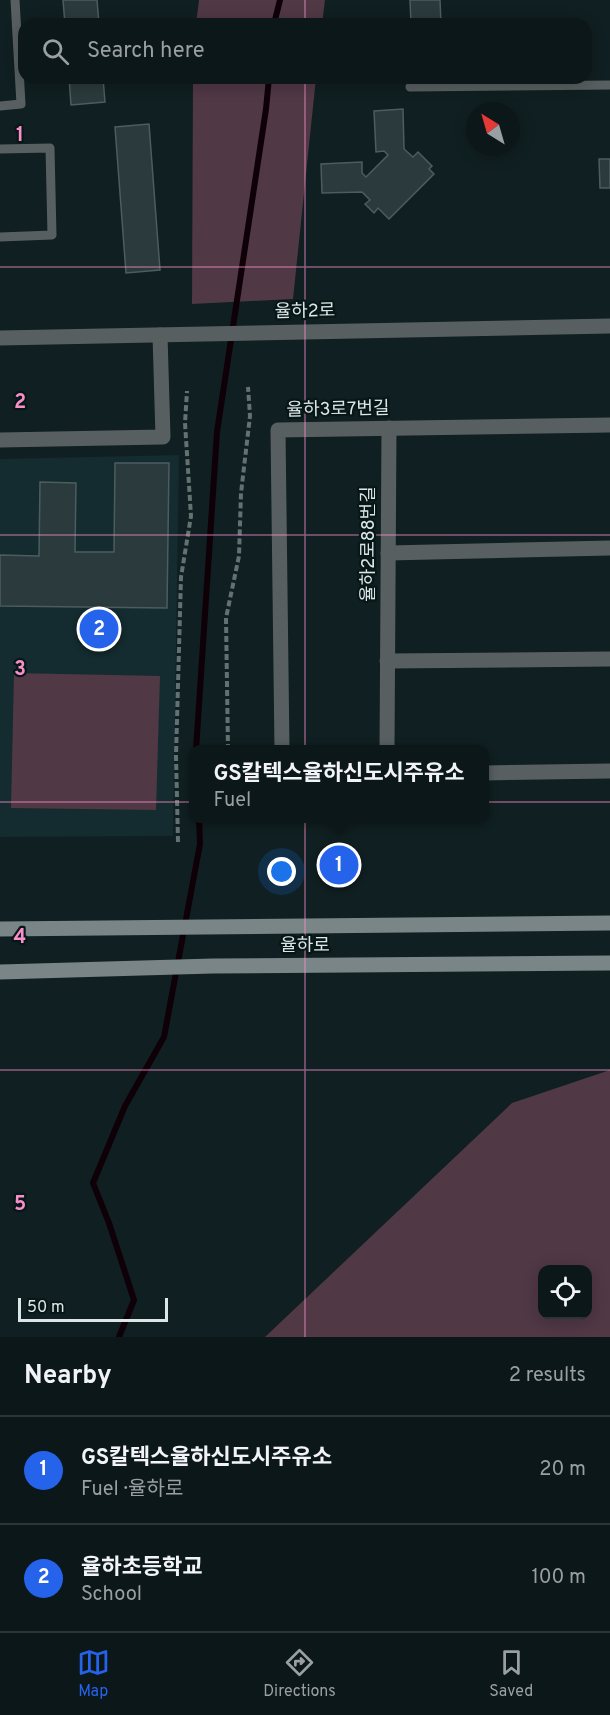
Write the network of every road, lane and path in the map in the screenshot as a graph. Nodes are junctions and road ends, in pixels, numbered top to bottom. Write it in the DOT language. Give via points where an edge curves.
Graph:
graph roads {
  1 [pos="15,0"];
  2 [pos="18,52"];
  3 [pos="20,84"];
  4 [pos="610,85"];
  5 [pos="410,87"];
  6 [pos="0,106"];
  7 [pos="0,149"];
  8 [pos="0,237"];
  9 [pos="610,326"];
  10 [pos="160,335"];
  11 [pos="0,338"];
  12 [pos="248,387"];
  13 [pos="187,391"];
  14 [pos="610,425"];
  15 [pos="389,428"];
  16 [pos="0,440"];
  17 [pos="610,548"];
  18 [pos="388,553"];
  19 [pos="610,659"];
  20 [pos="387,661"];
  21 [pos="228,745"];
  22 [pos="282,745"];
  23 [pos="387,745"];
  24 [pos="610,771"];
  25 [pos="489,773"];
  26 [pos="178,842"];
  27 [pos="610,923"];
  28 [pos="0,929"];
  29 [pos="610,963"];
  30 [pos="0,972"];
  1 -- 2 [label="lane"];
  3 -- 6 [label="lane" via="21,104"];
  4 -- 5 [label="lane"];
  7 -- 8 [label="lane" via="50,148 52,235"];
  9 -- 10 [label="street, 율하2로"];
  10 -- 11 [label="street, 율하2로"];
  10 -- 16 [label="street" via="163,437"];
  12 -- 21 [label="path" via="250,416 238,556 226,618"];
  13 -- 26 [label="path" via="185,423 191,516 181,577"];
  14 -- 15 [label="street, 율하3로7번길"];
  15 -- 18 [label="street, 율하2로88번길"];
  15 -- 22 [label="street, 율하3로7번길" via="278,430"];
  17 -- 18 [label="street"];
  18 -- 20 [label="street, 율하2로88번길"];
  19 -- 20 [label="street"];
  20 -- 23 [label="street, 율하2로88번길"];
  24 -- 25 [label="street"];
  27 -- 28 [label="main road, 율하로"];
  29 -- 30 [label="main road, 율하로"];
}
